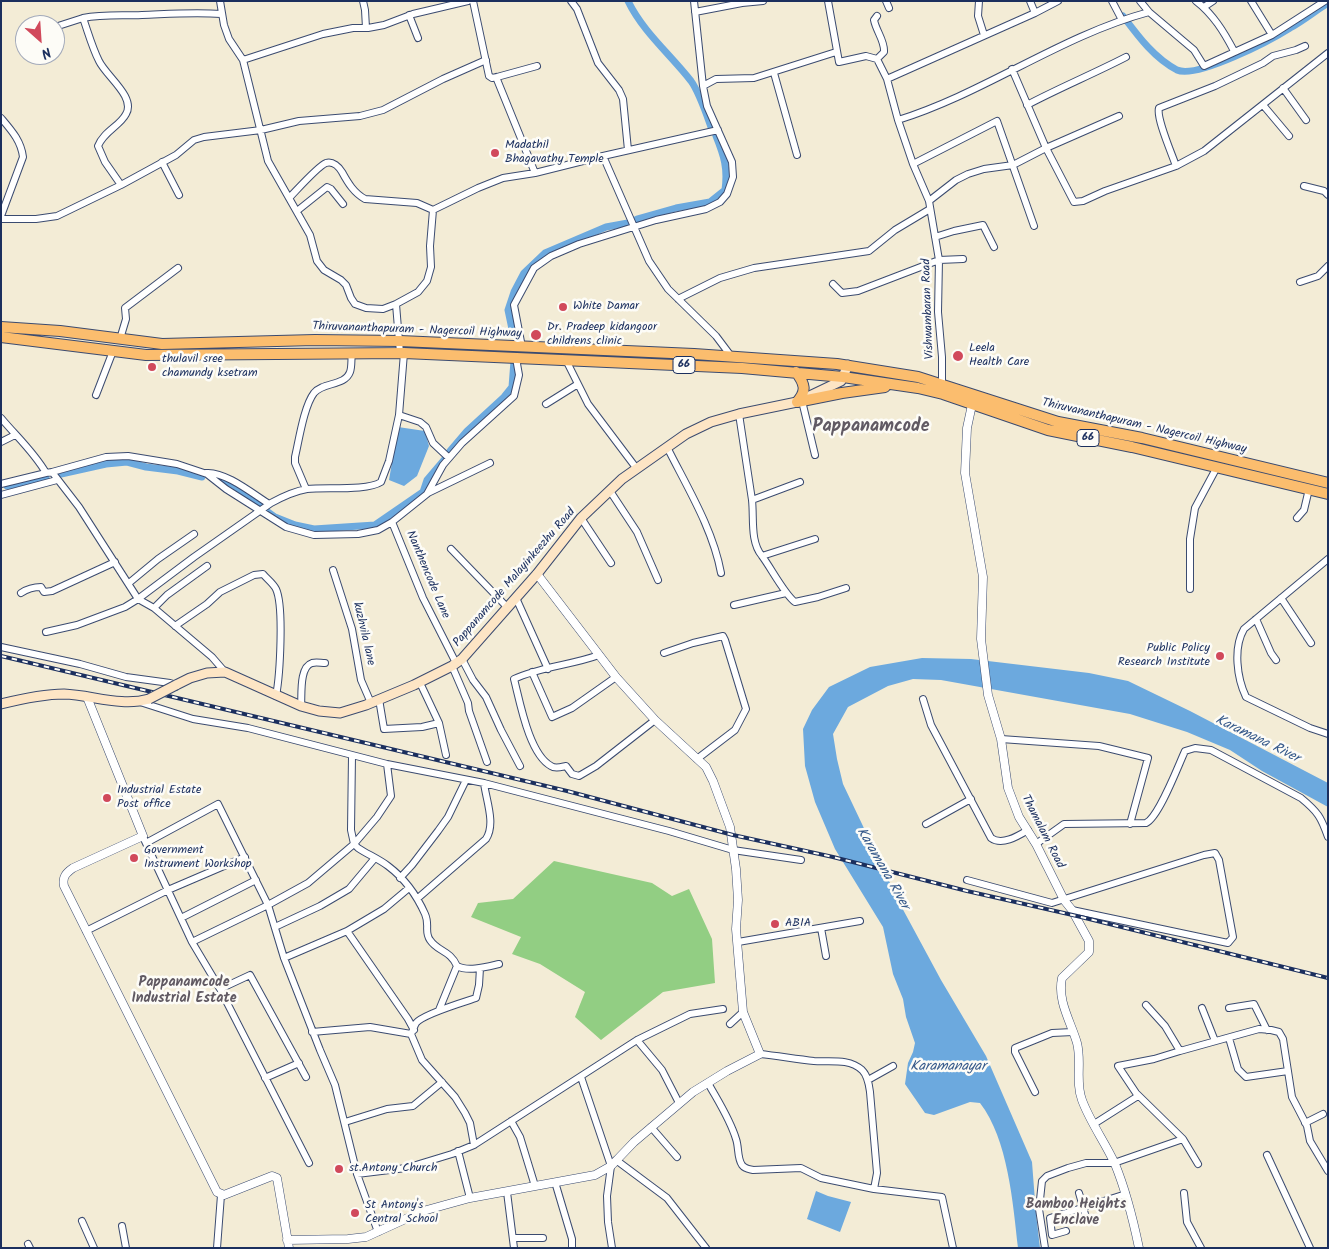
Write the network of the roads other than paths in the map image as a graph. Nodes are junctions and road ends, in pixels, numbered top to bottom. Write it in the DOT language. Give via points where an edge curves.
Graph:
graph roads {
  1 [pos="220,1"];
  2 [pos="363,1"];
  3 [pos="468,1"];
  4 [pos="473,1"];
  5 [pos="571,1"];
  6 [pos="694,1"];
  7 [pos="828,1"];
  8 [pos="979,1"];
  9 [pos="1030,1"];
  10 [pos="1058,1"];
  11 [pos="1112,1"];
  12 [pos="1140,1"];
  13 [pos="1196,1"];
  14 [pos="1213,1"];
  15 [pos="1251,1"];
  16 [pos="1325,1"];
  17 [pos="763,2"];
  18 [pos="437,5"];
  19 [pos="1204,7"];
  20 [pos="695,12"];
  21 [pos="1149,12"];
  22 [pos="1035,13"];
  23 [pos="221,14"];
  24 [pos="409,15"];
  25 [pos="877,16"];
  26 [pos="83,18"];
  27 [pos="1122,20"];
  28 [pos="65,24"];
  29 [pos="366,28"];
  30 [pos="984,35"];
  31 [pos="1272,35"];
  32 [pos="418,38"];
  33 [pos="1305,46"];
  34 [pos="1234,51"];
  35 [pos="836,52"];
  36 [pos="1328,53"];
  37 [pos="1126,57"];
  38 [pos="877,59"];
  39 [pos="242,60"];
  40 [pos="486,60"];
  41 [pos="537,66"];
  42 [pos="1012,69"];
  43 [pos="774,73"];
  44 [pos="496,78"];
  45 [pos="887,79"];
  46 [pos="703,86"];
  47 [pos="1283,88"];
  48 [pos="1027,105"];
  49 [pos="1263,105"];
  50 [pos="1119,116"];
  51 [pos="1,118"];
  52 [pos="898,120"];
  53 [pos="1306,120"];
  54 [pos="261,130"];
  55 [pos="718,130"];
  56 [pos="1289,136"];
  57 [pos="1046,148"];
  58 [pos="628,150"];
  59 [pos="797,154"];
  60 [pos="604,156"];
  61 [pos="162,162"];
  62 [pos="913,164"];
  63 [pos="1013,165"];
  64 [pos="1176,166"];
  65 [pos="535,173"];
  66 [pos="121,184"];
  67 [pos="1304,186"];
  68 [pos="180,195"];
  69 [pos="1328,195"];
  70 [pos="289,198"];
  71 [pos="929,201"];
  72 [pos="343,204"];
  73 [pos="433,210"];
  74 [pos="930,210"];
  75 [pos="297,212"];
  76 [pos="1,217"];
  77 [pos="634,226"];
  78 [pos="1034,226"];
  79 [pos="935,237"];
  80 [pos="994,247"];
  81 [pos="963,259"];
  82 [pos="939,260"];
  83 [pos="1328,266"];
  84 [pos="178,268"];
  85 [pos="1300,282"];
  86 [pos="833,284"];
  87 [pos="678,299"];
  88 [pos="396,304"];
  89 [pos="1,327"];
  90 [pos="1,337"];
  91 [pos="120,339"];
  92 [pos="400,341"];
  93 [pos="522,346"];
  94 [pos="113,351"];
  95 [pos="352,353"];
  96 [pos="402,353"];
  97 [pos="731,356"];
  98 [pos="516,358"];
  99 [pos="566,360"];
  100 [pos="851,366"];
  101 [pos="796,372"];
  102 [pos="847,377"];
  103 [pos="578,384"];
  104 [pos="942,384"];
  105 [pos="904,385"];
  106 [pos="848,392"];
  107 [pos="96,394"];
  108 [pos="973,400"];
  109 [pos="800,402"];
  110 [pos="546,404"];
  111 [pos="739,414"];
  112 [pos="399,415"];
  113 [pos="1,418"];
  114 [pos="15,435"];
  115 [pos="1,442"];
  116 [pos="667,448"];
  117 [pos="815,455"];
  118 [pos="449,458"];
  119 [pos="490,464"];
  120 [pos="1217,467"];
  121 [pos="637,469"];
  122 [pos="49,472"];
  123 [pos="204,473"];
  124 [pos="57,480"];
  125 [pos="800,482"];
  126 [pos="1328,483"];
  127 [pos="1,484"];
  128 [pos="306,489"];
  129 [pos="1309,490"];
  130 [pos="610,491"];
  131 [pos="427,494"];
  132 [pos="1328,494"];
  133 [pos="1,495"];
  134 [pos="752,500"];
  135 [pos="269,504"];
  136 [pos="260,510"];
  137 [pos="581,518"];
  138 [pos="1297,518"];
  139 [pos="392,522"];
  140 [pos="194,534"];
  141 [pos="815,539"];
  142 [pos="451,549"];
  143 [pos="762,556"];
  144 [pos="1328,559"];
  145 [pos="115,562"];
  146 [pos="611,563"];
  147 [pos="207,566"];
  148 [pos="333,570"];
  149 [pos="721,573"];
  150 [pos="537,574"];
  151 [pos="658,580"];
  152 [pos="129,583"];
  153 [pos="846,588"];
  154 [pos="1190,589"];
  155 [pos="786,592"];
  156 [pos="21,593"];
  157 [pos="516,598"];
  158 [pos="1281,598"];
  159 [pos="138,599"];
  160 [pos="734,605"];
  161 [pos="507,607"];
  162 [pos="154,608"];
  163 [pos="1256,619"];
  164 [pos="175,626"];
  165 [pos="46,632"];
  166 [pos="1311,643"];
  167 [pos="1,647"];
  168 [pos="664,653"];
  169 [pos="599,655"];
  170 [pos="1276,660"];
  171 [pos="457,662"];
  172 [pos="325,664"];
  173 [pos="548,669"];
  174 [pos="225,672"];
  175 [pos="532,672"];
  176 [pos="616,677"];
  177 [pos="176,685"];
  178 [pos="422,687"];
  179 [pos="276,696"];
  180 [pos="87,697"];
  181 [pos="923,699"];
  182 [pos="375,701"];
  183 [pos="140,702"];
  184 [pos="1,704"];
  185 [pos="301,706"];
  186 [pos="655,720"];
  187 [pos="439,723"];
  188 [pos="1324,733"];
  189 [pos="1001,739"];
  190 [pos="446,755"];
  191 [pos="352,756"];
  192 [pos="697,760"];
  193 [pos="487,762"];
  194 [pos="387,764"];
  195 [pos="520,766"];
  196 [pos="466,780"];
  197 [pos="484,783"];
  198 [pos="971,798"];
  199 [pos="926,824"];
  200 [pos="1130,824"];
  201 [pos="1028,830"];
  202 [pos="1328,837"];
  203 [pos="144,839"];
  204 [pos="354,844"];
  205 [pos="1036,844"];
  206 [pos="733,850"];
  207 [pos="245,857"];
  208 [pos="375,858"];
  209 [pos="801,860"];
  210 [pos="400,878"];
  211 [pos="256,880"];
  212 [pos="967,880"];
  213 [pos="410,888"];
  214 [pos="168,890"];
  215 [pos="418,898"];
  216 [pos="1064,900"];
  217 [pos="268,905"];
  218 [pos="1072,910"];
  219 [pos="181,918"];
  220 [pos="860,921"];
  221 [pos="275,926"];
  222 [pos="821,928"];
  223 [pos="86,931"];
  224 [pos="347,931"];
  225 [pos="192,942"];
  226 [pos="738,942"];
  227 [pos="826,956"];
  228 [pos="284,958"];
  229 [pos="499,964"];
  230 [pos="457,966"];
  231 [pos="480,968"];
  232 [pos="220,989"];
  233 [pos="1146,1005"];
  234 [pos="1202,1008"];
  235 [pos="1229,1008"];
  236 [pos="723,1009"];
  237 [pos="439,1010"];
  238 [pos="743,1012"];
  239 [pos="730,1024"];
  240 [pos="1267,1030"];
  241 [pos="312,1032"];
  242 [pos="412,1032"];
  243 [pos="1073,1032"];
  244 [pos="1229,1038"];
  245 [pos="637,1040"];
  246 [pos="1215,1041"];
  247 [pos="1180,1051"];
  248 [pos="760,1054"];
  249 [pos="299,1063"];
  250 [pos="893,1066"];
  251 [pos="1288,1071"];
  252 [pos="306,1077"];
  253 [pos="580,1077"];
  254 [pos="265,1078"];
  255 [pos="868,1080"];
  256 [pos="442,1082"];
  257 [pos="708,1083"];
  258 [pos="1035,1092"];
  259 [pos="1138,1096"];
  260 [pos="679,1103"];
  261 [pos="1323,1114"];
  262 [pos="511,1121"];
  263 [pos="345,1122"];
  264 [pos="1305,1123"];
  265 [pos="1094,1124"];
  266 [pos="651,1127"];
  267 [pos="1182,1139"];
  268 [pos="474,1145"];
  269 [pos="458,1151"];
  270 [pos="1267,1155"];
  271 [pos="677,1157"];
  272 [pos="309,1163"];
  273 [pos="614,1163"];
  274 [pos="1114,1163"];
  275 [pos="1198,1164"];
  276 [pos="1328,1171"];
  277 [pos="357,1174"];
  278 [pos="555,1182"];
  279 [pos="535,1186"];
  280 [pos="874,1189"];
  281 [pos="507,1192"];
  282 [pos="1078,1193"];
  283 [pos="1184,1193"];
  284 [pos="1126,1194"];
  285 [pos="220,1195"];
  286 [pos="470,1198"];
  287 [pos="1083,1207"];
  288 [pos="1050,1218"];
  289 [pos="1040,1220"];
  290 [pos="82,1221"];
  291 [pos="1087,1221"];
  292 [pos="122,1226"];
  293 [pos="1066,1231"];
  294 [pos="378,1232"];
  295 [pos="513,1238"];
  296 [pos="543,1238"];
  297 [pos="288,1244"];
  298 [pos="94,1248"];
  299 [pos="126,1248"];
  300 [pos="217,1248"];
  301 [pos="514,1248"];
  302 [pos="572,1248"];
  303 [pos="612,1248"];
  304 [pos="706,1248"];
  305 [pos="953,1248"];
  306 [pos="1045,1248"];
  307 [pos="1139,1248"];
  308 [pos="1201,1248"];
  309 [pos="1310,1248"];
  1 -- 23 [label="street"];
  2 -- 29 [label="street"];
  3 -- 18 [label="street"];
  4 -- 40 [label="street"];
  5 -- 58 [label="street" via="598,63 623,99"];
  6 -- 20 [label="street"];
  7 -- 35 [label="street"];
  8 -- 30 [label="street" via="978,16"];
  9 -- 22 [label="street"];
  10 -- 22 [label="street"];
  11 -- 27 [label="street"];
  12 -- 21 [label="street"];
  13 -- 19 [label="street"];
  14 -- 19 [label="street"];
  15 -- 31 [label="street"];
  16 -- 31 [label="street"];
  17 -- 20 [label="street"];
  18 -- 24 [label="street"];
  19 -- 34 [label="street" via="1218,23"];
  20 -- 46 [label="street"];
  21 -- 27 [label="street"];
  21 -- 34 [label="street" via="1194,50 1204,66"];
  22 -- 30 [label="street"];
  23 -- 26 [label="street" via="102,14"];
  23 -- 39 [label="street" via="229,39"];
  24 -- 29 [label="street"];
  24 -- 32 [label="street"];
  25 -- 38 [label="street" via="875,26 885,47"];
  26 -- 28 [label="street"];
  26 -- 66 [label="street" via="100,64 124,94 127,103 126,115 100,139 98,146"];
  27 -- 42 [label="street"];
  29 -- 39 [label="street" via="323,34"];
  30 -- 45 [label="street"];
  31 -- 34 [label="street"];
  33 -- 64 [label="street" via="1274,56 1215,86 1159,108 1157,111"];
  35 -- 38 [label="street" via="839,62 866,56"];
  35 -- 43 [label="street"];
  36 -- 47 [label="street"];
  37 -- 48 [label="street"];
  38 -- 45 [label="street, Vishwambaran Road"];
  39 -- 54 [label="street"];
  40 -- 44 [label="street" via="489,76"];
  40 -- 54 [label="street" via="383,110 360,116 299,121"];
  41 -- 44 [label="street"];
  42 -- 48 [label="street"];
  42 -- 52 [label="street" via="926,112"];
  43 -- 46 [label="street" via="754,78 716,78"];
  43 -- 59 [label="street"];
  44 -- 65 [label="street"];
  45 -- 52 [label="street, Vishwambaran Road"];
  46 -- 55 [label="street" via="707,106"];
  47 -- 49 [label="street"];
  47 -- 53 [label="street"];
  48 -- 57 [label="street"];
  49 -- 56 [label="street"];
  49 -- 64 [label="street" via="1204,151"];
  50 -- 57 [label="street"];
  51 -- 76 [label="street" via="15,135 23,157"];
  52 -- 62 [label="street, Vishwambaran Road"];
  54 -- 61 [label="street" via="194,140"];
  54 -- 70 [label="street" via="268,161"];
  55 -- 58 [label="street"];
  55 -- 77 [label="street" via="732,162 733,178 720,202 706,209"];
  57 -- 63 [label="street"];
  57 -- 64 [label="street" via="1074,202"];
  58 -- 60 [label="street"];
  60 -- 65 [label="street"];
  60 -- 77 [label="street"];
  61 -- 66 [label="street"];
  61 -- 68 [label="street"];
  62 -- 63 [label="street" via="997,121"];
  62 -- 71 [label="street, Vishwambaran Road"];
  63 -- 71 [label="street" via="984,168 968,174"];
  63 -- 78 [label="street"];
  65 -- 73 [label="street" via="503,178"];
  66 -- 76 [label="street" via="57,216 36,219"];
  67 -- 69 [label="street"];
  70 -- 73 [label="street" via="320,168 333,163 358,195 365,199 417,203"];
  70 -- 75 [label="street"];
  71 -- 74 [label="street, Vishwambaran Road"];
  72 -- 75 [label="street" via="327,187"];
  73 -- 88 [label="street" via="431,267 427,281 418,292"];
  74 -- 79 [label="street, Vishwambaran Road"];
  74 -- 87 [label="street" via="895,230 869,251 754,268 720,278"];
  75 -- 88 [label="street" via="310,235 317,261 346,285 350,298 356,304 383,309"];
  77 -- 87 [label="street" via="649,261"];
  77 -- 93 [label="street" via="579,244 551,256 534,268 514,305"];
  79 -- 80 [label="street" via="983,225"];
  79 -- 82 [label="street, Vishwambaran Road"];
  81 -- 82 [label="street"];
  82 -- 86 [label="street" via="858,291 842,293"];
  82 -- 104 [label="street, Vishwambaran Road"];
  83 -- 85 [label="street" via="1318,276"];
  84 -- 91 [label="street" via="125,308 126,319"];
  87 -- 97 [label="street" via="716,336"];
  88 -- 92 [label="street"];
  89 -- 91 [label="main road, Thiruvananthapuram - Nagercoil Highway"];
  90 -- 94 [label="main road, Thiruvananthapuram - Nagercoil Highway"];
  91 -- 92 [label="main road, Thiruvananthapuram - Nagercoil Highway" via="162,344"];
  92 -- 93 [label="main road, Thiruvananthapuram - Nagercoil Highway"];
  92 -- 96 [label="street"];
  93 -- 97 [label="main road, Thiruvananthapuram - Nagercoil Highway"];
  94 -- 95 [label="main road, Thiruvananthapuram - Nagercoil Highway" via="146,355"];
  94 -- 107 [label="street"];
  95 -- 96 [label="main road, Thiruvananthapuram - Nagercoil Highway"];
  95 -- 128 [label="street" via="351,372 347,377 317,390 310,399 294,457"];
  96 -- 98 [label="main road, Thiruvananthapuram - Nagercoil Highway"];
  96 -- 112 [label="street"];
  97 -- 100 [label="main road, Thiruvananthapuram - Nagercoil Highway"];
  98 -- 99 [label="main road, Thiruvananthapuram - Nagercoil Highway / 66"];
  98 -- 118 [label="street" via="519,375 514,396"];
  99 -- 101 [label="main road, Thiruvananthapuram - Nagercoil Highway / 66"];
  99 -- 103 [label="street"];
  100 -- 102 [label="main road"];
  100 -- 104 [label="main road, Thiruvananthapuram - Nagercoil Highway"];
  101 -- 102 [label="main road, Thiruvananthapuram - Nagercoil Highway / 66"];
  101 -- 109 [label="main road" via="804,387"];
  102 -- 105 [label="main road, Thiruvananthapuram - Nagercoil Highway / 66"];
  102 -- 106 [label="main road"];
  102 -- 109 [label="main road, Pappanamcode Malayinkeezhu Road"];
  103 -- 110 [label="street"];
  103 -- 121 [label="street" via="588,404"];
  104 -- 108 [label="main road, Thiruvananthapuram - Nagercoil Highway"];
  105 -- 106 [label="main road"];
  105 -- 108 [label="main road, Thiruvananthapuram - Nagercoil Highway / 66"];
  106 -- 109 [label="main road"];
  108 -- 120 [label="main road, Thiruvananthapuram - Nagercoil Highway / 66" via="1048,430"];
  108 -- 126 [label="main road, Thiruvananthapuram - Nagercoil Highway"];
  108 -- 189 [label="street, Thamalam Road" via="967,428 965,473 982,577 981,639 988,696"];
  109 -- 111 [label="main road, Pappanamcode Malayinkeezhu Road"];
  109 -- 117 [label="street"];
  111 -- 116 [label="main road, Pappanamcode Malayinkeezhu Road" via="711,422"];
  111 -- 134 [label="street"];
  112 -- 118 [label="street" via="426,427 433,443"];
  112 -- 128 [label="street" via="381,482 369,486"];
  113 -- 114 [label="street"];
  114 -- 115 [label="street"];
  114 -- 122 [label="street"];
  116 -- 121 [label="main road, Pappanamcode Malayinkeezhu Road"];
  116 -- 149 [label="street" via="703,521"];
  118 -- 131 [label="street"];
  119 -- 131 [label="street"];
  120 -- 129 [label="main road, Thiruvananthapuram - Nagercoil Highway / 66"];
  120 -- 154 [label="street" via="1194,514 1190,539"];
  121 -- 130 [label="main road, Pappanamcode Malayinkeezhu Road"];
  122 -- 123 [label="street" via="106,457 128,456 177,464"];
  122 -- 124 [label="street"];
  122 -- 127 [label="street"];
  123 -- 135 [label="street" via="223,476"];
  123 -- 136 [label="street"];
  124 -- 133 [label="street"];
  124 -- 145 [label="street" via="80,507"];
  125 -- 134 [label="street"];
  128 -- 135 [label="street"];
  129 -- 132 [label="main road, Thiruvananthapuram - Nagercoil Highway / 66"];
  129 -- 138 [label="street" via="1304,510"];
  130 -- 137 [label="main road, Pappanamcode Malayinkeezhu Road"];
  130 -- 151 [label="street" via="637,532"];
  131 -- 139 [label="street"];
  134 -- 143 [label="street" via="754,538"];
  135 -- 136 [label="street"];
  136 -- 139 [label="street" via="286,527 314,535 358,534 378,530"];
  136 -- 159 [label="street"];
  137 -- 146 [label="street"];
  137 -- 150 [label="main road, Pappanamcode Malayinkeezhu Road"];
  139 -- 171 [label="street, Nanthencode Lane" via="423,598"];
  140 -- 152 [label="street"];
  141 -- 143 [label="street"];
  142 -- 161 [label="street"];
  143 -- 155 [label="street"];
  144 -- 158 [label="street"];
  145 -- 152 [label="street"];
  145 -- 156 [label="street" via="52,591 44,592 38,587"];
  147 -- 162 [label="street"];
  148 -- 182 [label="street, kuzhvila lane" via="352,629 362,680"];
  150 -- 157 [label="main road, Pappanamcode Malayinkeezhu Road"];
  150 -- 169 [label="street"];
  152 -- 159 [label="street"];
  153 -- 155 [label="street" via="795,602"];
  155 -- 160 [label="street"];
  157 -- 161 [label="main road, Pappanamcode Malayinkeezhu Road"];
  157 -- 173 [label="street"];
  158 -- 163 [label="street"];
  158 -- 166 [label="street"];
  159 -- 162 [label="street"];
  159 -- 165 [label="street" via="100,617"];
  161 -- 171 [label="main road, Pappanamcode Malayinkeezhu Road"];
  162 -- 164 [label="street"];
  163 -- 170 [label="street"];
  163 -- 188 [label="street" via="1240,636 1239,677 1246,697"];
  164 -- 174 [label="street"];
  164 -- 179 [label="street" via="220,592 263,574 276,590 280,608"];
  167 -- 177 [label="street" via="126,677"];
  168 -- 192 [label="street" via="723,636 726,642 746,709 736,730"];
  169 -- 173 [label="street"];
  169 -- 176 [label="street"];
  171 -- 182 [label="main road, Pappanamcode Malayinkeezhu Road"];
  171 -- 193 [label="street" via="469,711"];
  171 -- 195 [label="street" via="486,697"];
  172 -- 185 [label="street" via="313,663 303,672"];
  173 -- 175 [label="street"];
  174 -- 177 [label="main road" via="207,673"];
  174 -- 179 [label="main road, Pappanamcode Malayinkeezhu Road"];
  175 -- 176 [label="street" via="552,717 572,708"];
  175 -- 186 [label="street" via="514,679 528,733 540,755 551,766 566,766 572,774 579,776"];
  176 -- 186 [label="street"];
  177 -- 183 [label="main road, bridge"];
  178 -- 187 [label="street"];
  179 -- 185 [label="main road, Pappanamcode Malayinkeezhu Road"];
  180 -- 183 [label="main road"];
  180 -- 184 [label="main road" via="62,694"];
  180 -- 203 [label="street"];
  181 -- 198 [label="street" via="932,725"];
  182 -- 185 [label="main road, Pappanamcode Malayinkeezhu Road" via="340,713"];
  182 -- 187 [label="street, kuzhvila lane" via="384,729"];
  183 -- 191 [label="street" via="193,719 248,728"];
  186 -- 192 [label="street"];
  187 -- 190 [label="street"];
  189 -- 200 [label="street" via="1099,746 1148,758"];
  189 -- 201 [label="street, Thamalam Road" via="1008,788 1019,817"];
  191 -- 194 [label="street"];
  191 -- 204 [label="street" via="351,830"];
  192 -- 206 [label="street" via="714,780 730,827"];
  194 -- 196 [label="street"];
  194 -- 204 [label="street" via="391,796 378,817"];
  196 -- 197 [label="street"];
  196 -- 210 [label="street" via="438,831"];
  197 -- 206 [label="street"];
  197 -- 215 [label="street" via="490,833"];
  198 -- 199 [label="street"];
  198 -- 201 [label="street" via="995,841 1003,841"];
  200 -- 202 [label="street" via="1150,821 1185,751 1195,748 1211,750 1301,798 1321,818"];
  200 -- 205 [label="street" via="1064,824"];
  201 -- 205 [label="street, Thamalam Road"];
  203 -- 207 [label="street" via="218,804"];
  203 -- 214 [label="street"];
  203 -- 223 [label="street" via="73,868 64,877 64,886"];
  204 -- 208 [label="street"];
  204 -- 217 [label="street" via="308,883"];
  205 -- 216 [label="street, Thamalam Road"];
  206 -- 209 [label="street"];
  206 -- 226 [label="street"];
  207 -- 211 [label="street"];
  207 -- 214 [label="street"];
  208 -- 210 [label="street" via="388,865"];
  208 -- 221 [label="street" via="349,889"];
  210 -- 213 [label="street"];
  211 -- 217 [label="street"];
  211 -- 219 [label="street"];
  212 -- 216 [label="street" via="1052,903"];
  213 -- 215 [label="street"];
  213 -- 224 [label="street" via="384,909"];
  214 -- 219 [label="street"];
  214 -- 223 [label="street"];
  215 -- 230 [label="street" via="428,922 426,932 429,939 452,956"];
  216 -- 218 [label="street, Thamalam Road"];
  216 -- 218 [label="street" via="1216,853 1233,937 1228,943"];
  217 -- 221 [label="street"];
  217 -- 225 [label="street"];
  218 -- 243 [label="street, Thamalam Road" via="1089,941 1089,952 1062,978 1060,986"];
  219 -- 225 [label="street"];
  220 -- 222 [label="street"];
  221 -- 228 [label="street"];
  222 -- 226 [label="street"];
  222 -- 227 [label="street"];
  223 -- 285 [label="street"];
  224 -- 228 [label="street"];
  224 -- 242 [label="street" via="408,1018"];
  225 -- 232 [label="street"];
  226 -- 238 [label="street"];
  228 -- 241 [label="street"];
  229 -- 231 [label="street"];
  230 -- 231 [label="street"];
  230 -- 237 [label="street"];
  231 -- 237 [label="street" via="476,998"];
  232 -- 249 [label="street" via="250,975"];
  232 -- 254 [label="street"];
  233 -- 247 [label="street" via="1165,1026"];
  234 -- 246 [label="street"];
  235 -- 240 [label="street" via="1254,1004"];
  236 -- 245 [label="street" via="690,1014"];
  237 -- 242 [label="street" via="416,1023"];
  238 -- 239 [label="street"];
  238 -- 248 [label="street"];
  240 -- 244 [label="street"];
  240 -- 251 [label="street" via="1279,1032 1283,1039"];
  241 -- 242 [label="street" via="370,1027"];
  241 -- 263 [label="street" via="335,1085"];
  242 -- 256 [label="street" via="422,1060"];
  243 -- 258 [label="street" via="1052,1033 1015,1048"];
  243 -- 265 [label="street, Thamalam Road" via="1079,1055 1081,1098"];
  244 -- 246 [label="street"];
  244 -- 251 [label="street" via="1238,1069 1246,1077"];
  245 -- 253 [label="street"];
  245 -- 260 [label="street" via="662,1070"];
  246 -- 247 [label="street"];
  247 -- 259 [label="street" via="1118,1066"];
  248 -- 255 [label="street" via="850,1063 863,1071"];
  248 -- 257 [label="street"];
  249 -- 252 [label="street"];
  249 -- 254 [label="street"];
  250 -- 255 [label="street"];
  251 -- 264 [label="street" via="1292,1097"];
  253 -- 262 [label="street"];
  253 -- 273 [label="street"];
  254 -- 272 [label="street"];
  255 -- 280 [label="street" via="877,1173"];
  256 -- 263 [label="street" via="413,1106 387,1109"];
  256 -- 268 [label="street" via="466,1113"];
  257 -- 260 [label="street"];
  257 -- 280 [label="street" via="737,1140 738,1154 746,1168 801,1168 822,1178"];
  259 -- 265 [label="street"];
  259 -- 267 [label="street"];
  260 -- 266 [label="street"];
  261 -- 264 [label="street"];
  262 -- 268 [label="street"];
  262 -- 279 [label="street" via="520,1137"];
  263 -- 277 [label="street"];
  264 -- 276 [label="street" via="1310,1141"];
  265 -- 274 [label="street, Thamalam Road"];
  266 -- 271 [label="street"];
  266 -- 273 [label="street"];
  267 -- 274 [label="street"];
  267 -- 275 [label="street"];
  268 -- 269 [label="street"];
  269 -- 277 [label="street" via="406,1168"];
  269 -- 286 [label="street"];
  270 -- 309 [label="street"];
  273 -- 278 [label="street" via="594,1174"];
  273 -- 303 [label="street" via="607,1196"];
  273 -- 304 [label="street" via="667,1198"];
  274 -- 284 [label="street, Thamalam Road"];
  274 -- 289 [label="street" via="1086,1163 1047,1176 1042,1181"];
  277 -- 294 [label="street"];
  278 -- 279 [label="street"];
  278 -- 302 [label="street"];
  279 -- 281 [label="street"];
  280 -- 305 [label="street" via="942,1197"];
  281 -- 286 [label="street"];
  281 -- 295 [label="street"];
  282 -- 287 [label="street"];
  283 -- 308 [label="street" via="1187,1222"];
  284 -- 287 [label="street"];
  284 -- 307 [label="street, Thamalam Road"];
  285 -- 297 [label="street" via="272,1176 277,1178"];
  285 -- 300 [label="street"];
  286 -- 294 [label="street" via="423,1211"];
  287 -- 288 [label="street"];
  287 -- 291 [label="street"];
  288 -- 289 [label="street"];
  288 -- 293 [label="street" via="1052,1235"];
  289 -- 306 [label="street"];
  290 -- 298 [label="street"];
  292 -- 299 [label="street"];
  294 -- 297 [label="street" via="366,1237"];
  295 -- 296 [label="street"];
  295 -- 301 [label="street"];
}
